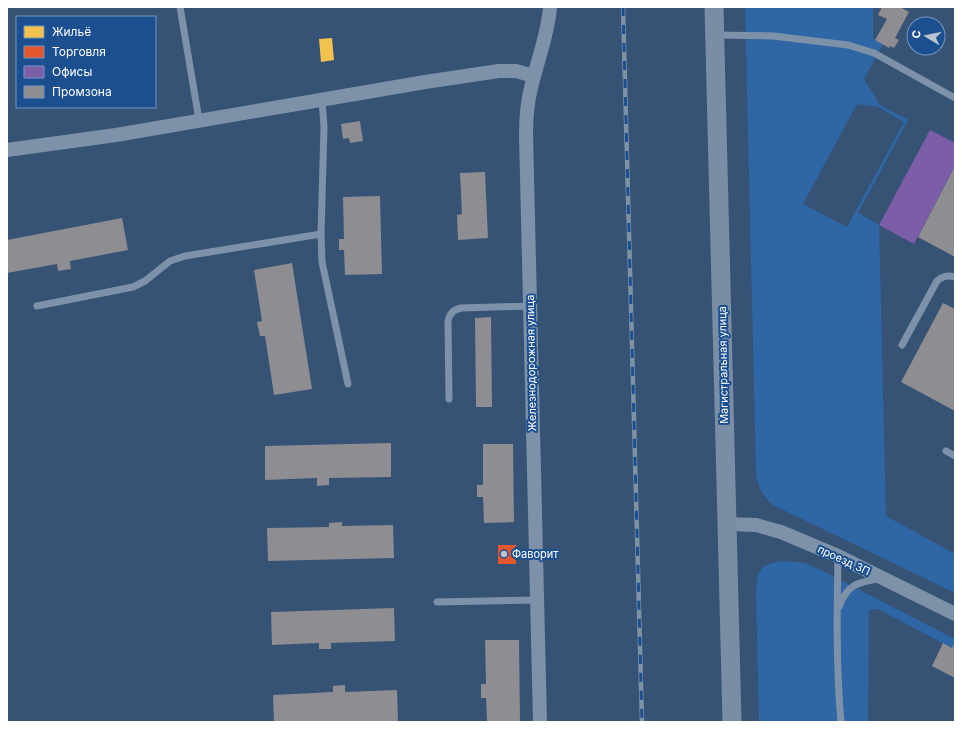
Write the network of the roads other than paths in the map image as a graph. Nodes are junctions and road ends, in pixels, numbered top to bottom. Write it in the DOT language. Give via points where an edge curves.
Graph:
graph roads {
  1 [pos="180,7"];
  2 [pos="550,7"];
  3 [pos="714,7"];
  4 [pos="715,36"];
  5 [pos="534,76"];
  6 [pos="955,98"];
  7 [pos="322,100"];
  8 [pos="199,120"];
  9 [pos="7,150"];
  10 [pos="321,234"];
  11 [pos="955,277"];
  12 [pos="37,306"];
  13 [pos="530,306"];
  14 [pos="902,345"];
  15 [pos="348,384"];
  16 [pos="449,399"];
  17 [pos="946,451"];
  18 [pos="955,456"];
  19 [pos="727,524"];
  20 [pos="838,556"];
  21 [pos="884,579"];
  22 [pos="537,600"];
  23 [pos="437,602"];
  24 [pos="955,614"];
  25 [pos="837,615"];
  26 [pos="540,722"];
  27 [pos="732,722"];
  28 [pos="841,722"];
  1 -- 8 [label="lane"];
  2 -- 5 [label="street, Железнодорожная улица" via="547,32"];
  3 -- 4 [label="main road, Магистральная улица"];
  4 -- 6 [label="lane" via="773,36 857,47 874,53"];
  4 -- 19 [label="main road, Магистральная улица"];
  5 -- 7 [label="street" via="516,71 499,71"];
  5 -- 13 [label="street, Железнодорожная улица" via="526,128"];
  7 -- 8 [label="street"];
  7 -- 10 [label="lane" via="324,127"];
  8 -- 9 [label="street" via="116,135"];
  10 -- 12 [label="lane" via="185,256 170,261 133,287"];
  10 -- 15 [label="lane" via="322,262"];
  11 -- 14 [label="lane" via="942,277 937,281"];
  13 -- 16 [label="lane" via="461,308 450,315"];
  13 -- 22 [label="street, Железнодорожная улица"];
  17 -- 18 [label="lane"];
  19 -- 20 [label="street, проезд 3П" via="749,524 770,528"];
  19 -- 27 [label="main road, Магистральная улица"];
  20 -- 21 [label="street, проезд 3П"];
  20 -- 25 [label="lane"];
  21 -- 24 [label="street, проезд 3П"];
  21 -- 25 [label="lane" via="861,581 850,587"];
  22 -- 23 [label="lane"];
  22 -- 26 [label="street, Железнодорожная улица"];
  25 -- 28 [label="lane"];
}
